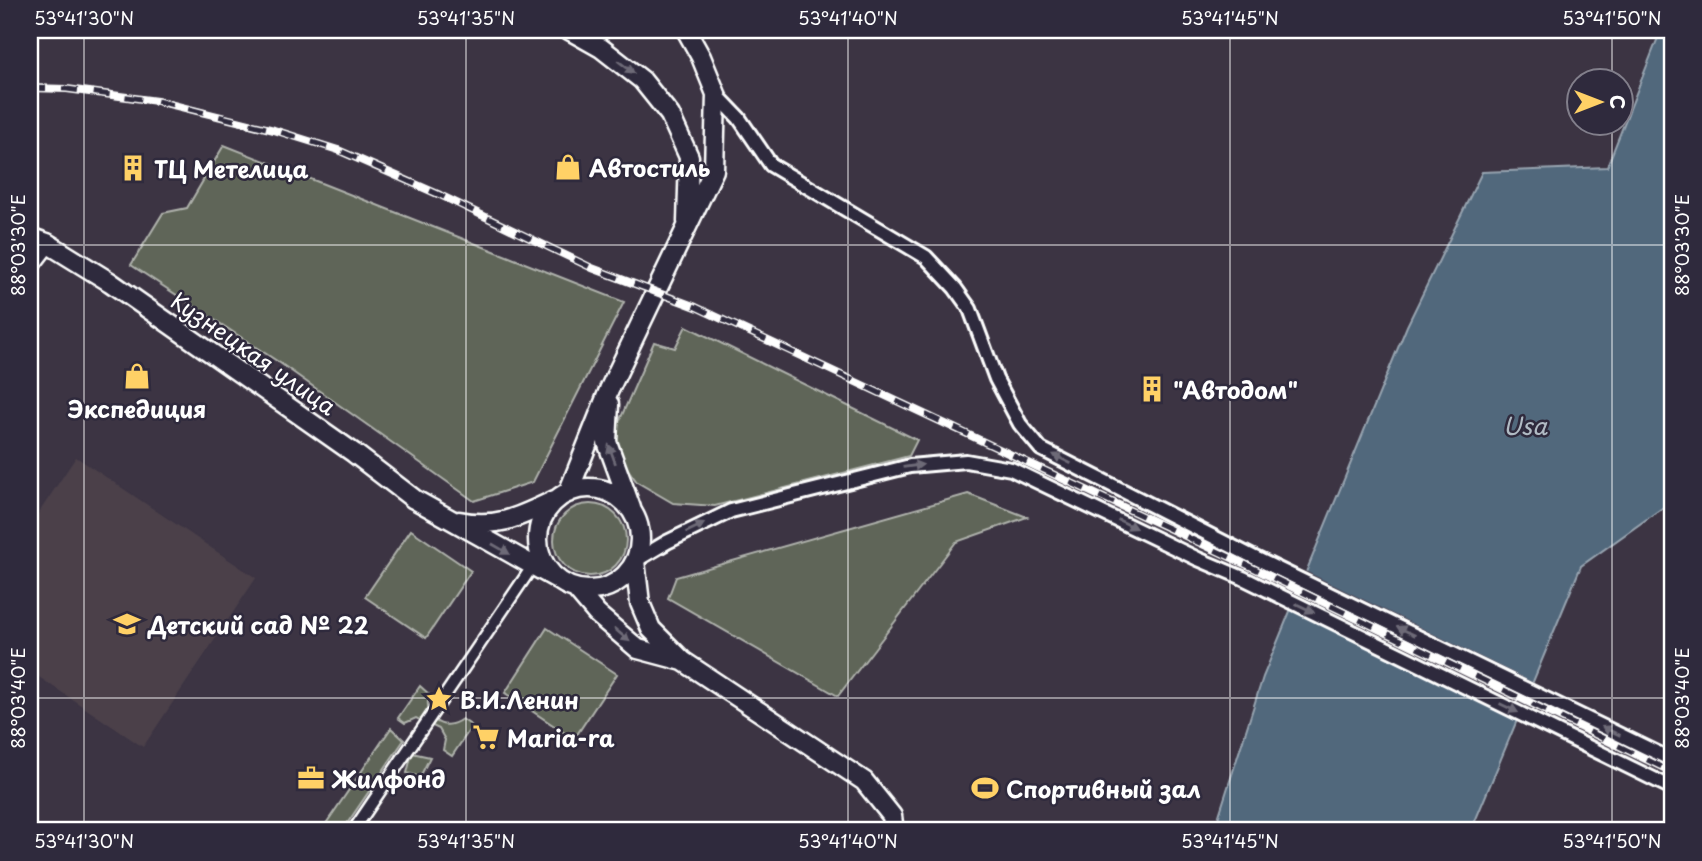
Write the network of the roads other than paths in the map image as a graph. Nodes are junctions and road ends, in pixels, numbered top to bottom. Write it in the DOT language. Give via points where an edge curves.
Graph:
graph roads {
  1 [pos="569,30"];
  2 [pos="686,30"];
  3 [pos="716,94"];
  4 [pos="687,231"];
  5 [pos="38,240"];
  6 [pos="30,265"];
  7 [pos="609,390"];
  8 [pos="563,496"];
  9 [pos="634,515"];
  10 [pos="446,518"];
  11 [pos="635,561"];
  12 [pos="531,566"];
  13 [pos="557,579"];
  14 [pos="575,588"];
  15 [pos="683,661"];
  16 [pos="1672,760"];
  17 [pos="1672,788"];
  18 [pos="893,823"];
  19 [pos="353,831"];
  1 -- 4 [label="main road, one-way" via="642,79 670,115 689,157"];
  2 -- 3 [label="main road"];
  3 -- 4 [label="main road" via="714,170"];
  16 -- 3 [label="street, one-way" via="1041,449 1020,424 996,379 970,309 955,288 926,257 771,165"];
  4 -- 7 [label="main road"];
  5 -- 6 [label="main road"];
  5 -- 10 [label="main road, Кузнецкая улица" via="110,282"];
  7 -- 8 [label="main road"];
  9 -- 7 [label="main road, one-way" via="607,442"];
  8 -- 9 [label="main road" via="582,488 605,491 625,503"];
  8 -- 10 [label="main road" via="512,520 478,525"];
  8 -- 13 [label="main road" via="547,510 538,539 543,561"];
  9 -- 11 [label="main road" via="640,538"];
  10 -- 12 [label="main road, Кузнецкая улица, one-way"];
  11 -- 14 [label="main road" via="610,585"];
  11 -- 15 [label="main road" via="640,603 651,629"];
  11 -- 17 [label="street, one-way" via="731,511 910,466 966,461 1011,469"];
  12 -- 13 [label="main road, Кузнецкая улица"];
  12 -- 19 [label="street"];
  13 -- 14 [label="main road"];
  14 -- 15 [label="main road, one-way" via="638,649"];
  15 -- 18 [label="main road" via="864,781"];
}
